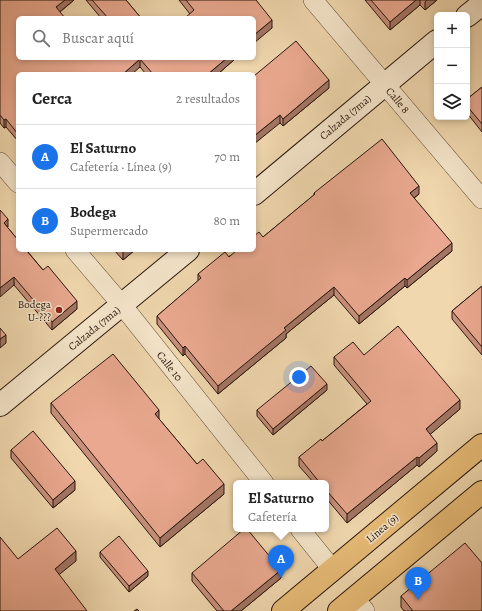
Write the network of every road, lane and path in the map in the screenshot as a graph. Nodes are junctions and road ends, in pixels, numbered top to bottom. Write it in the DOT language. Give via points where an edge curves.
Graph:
graph roads {
  1 [pos="314,0"];
  2 [pos="482,4"];
  3 [pos="470,14"];
  4 [pos="434,43"];
  5 [pos="385,84"];
  6 [pos="0,162"];
  7 [pos="16,181"];
  8 [pos="256,192"];
  9 [pos="482,199"];
  10 [pos="77,252"];
  11 [pos="186,252"];
  12 [pos="122,305"];
  13 [pos="0,405"];
  14 [pos="482,445"];
  15 [pos="262,480"];
  16 [pos="482,492"];
  17 [pos="302,532"];
  18 [pos="332,569"];
  19 [pos="353,607"];
  20 [pos="283,611"];
  1 -- 5 [label="street, Calle 8"];
  2 -- 3 [label="main road"];
  4 -- 5 [label="main road, Calzada (7ma)"];
  5 -- 8 [label="main road, Calzada (7ma)"];
  5 -- 9 [label="street, Calle 8"];
  6 -- 7 [label="street"];
  10 -- 12 [label="street, Calle 10"];
  11 -- 12 [label="main road, Calzada (7ma)"];
  12 -- 13 [label="main road, Calzada (7ma)"];
  12 -- 15 [label="street, Calle 10"];
  14 -- 18 [label="main road, Línea (9)"];
  16 -- 19 [label="main road"];
  17 -- 18 [label="street"];
  18 -- 20 [label="main road, Línea (9)"];
}
